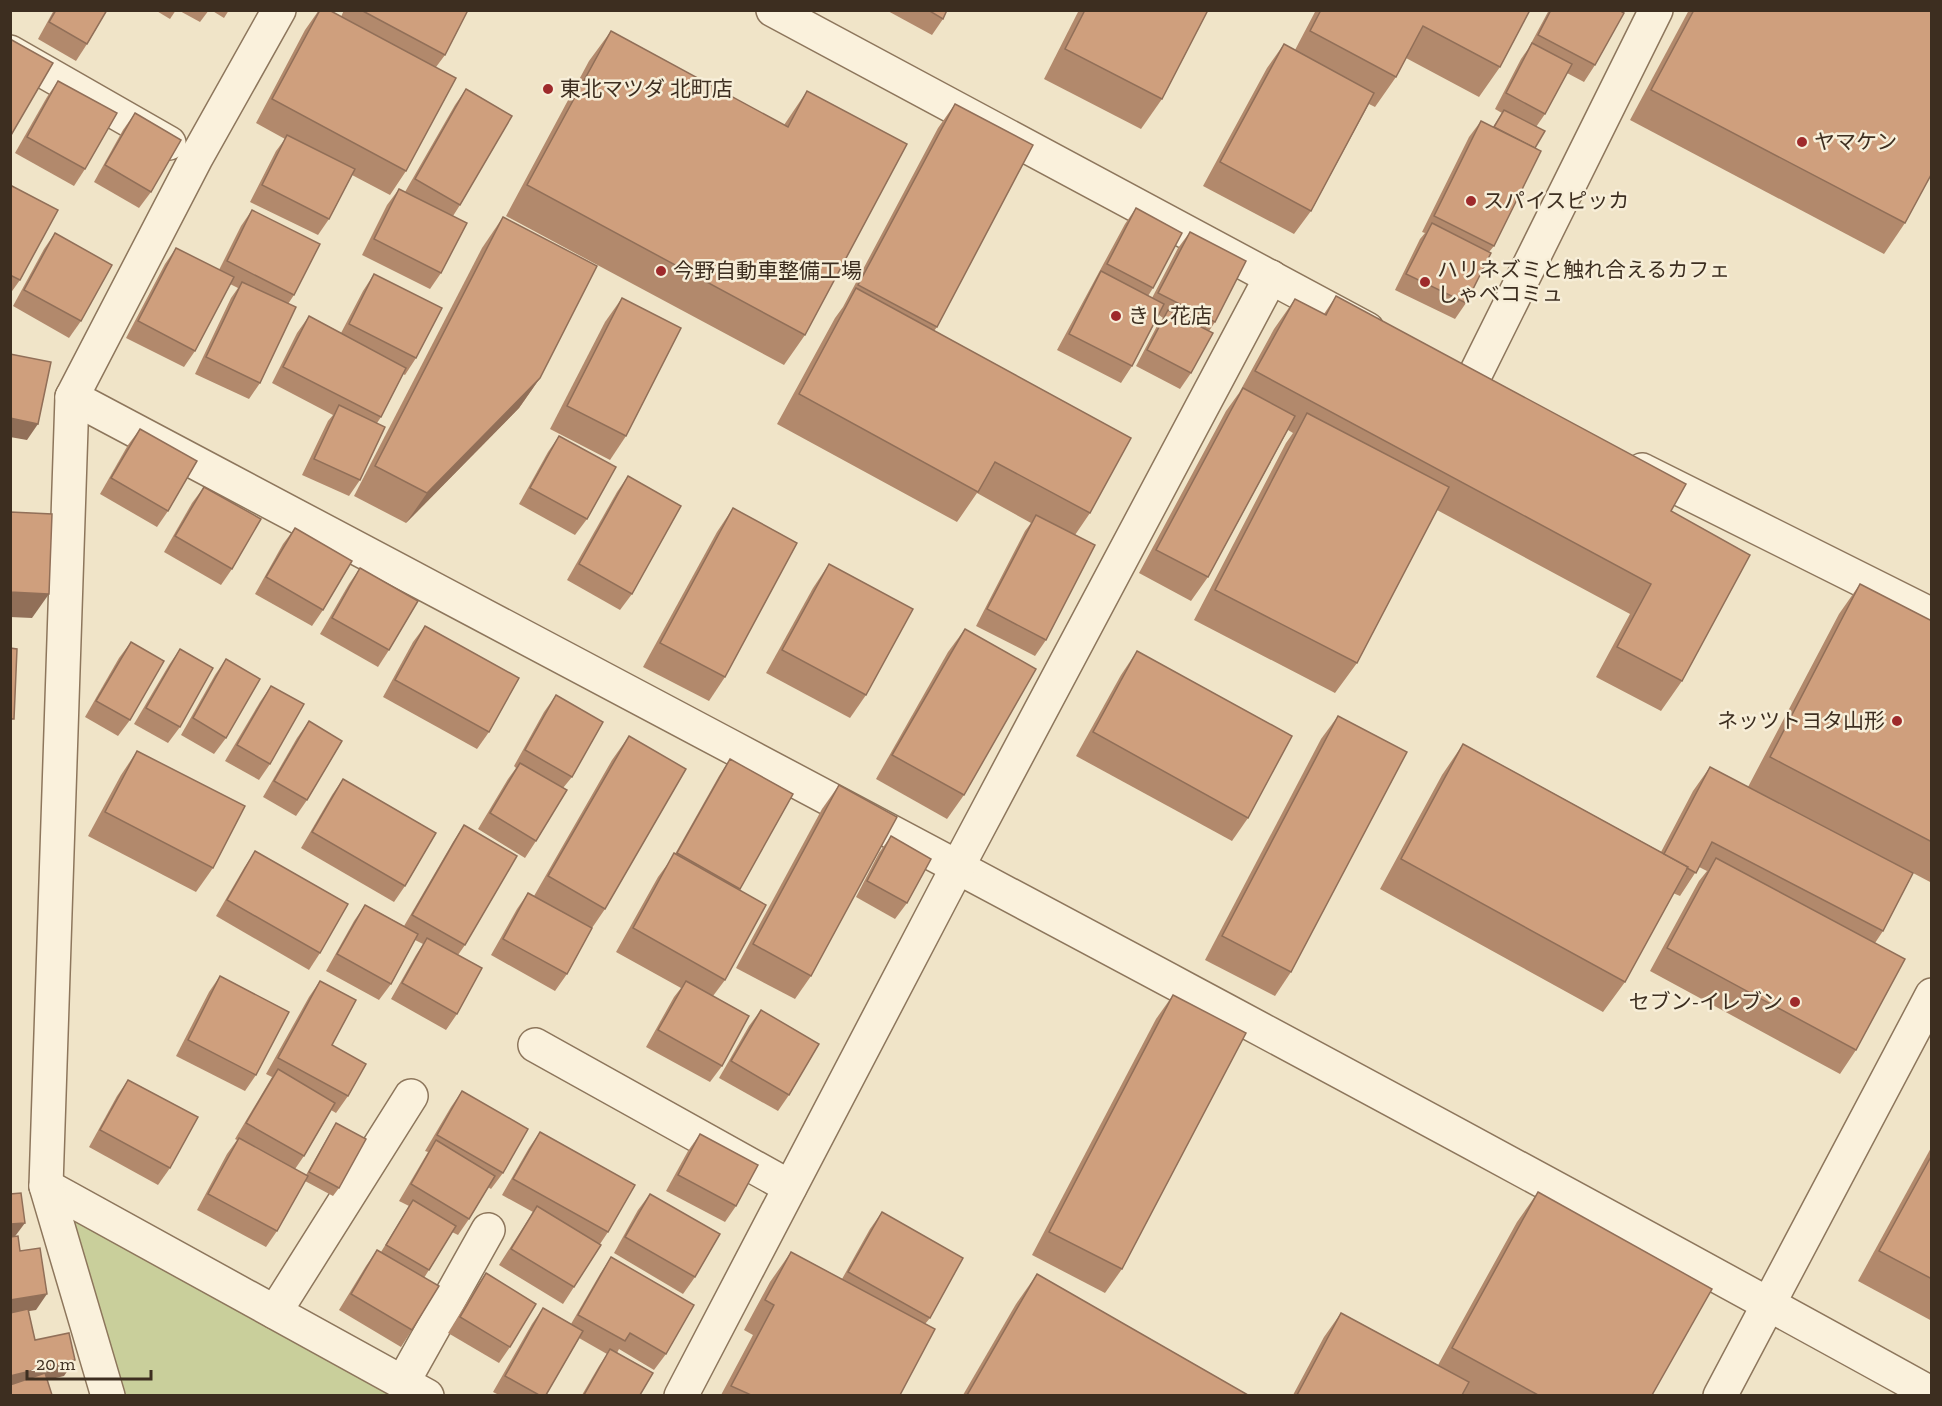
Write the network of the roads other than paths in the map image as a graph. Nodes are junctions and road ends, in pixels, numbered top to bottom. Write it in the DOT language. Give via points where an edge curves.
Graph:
graph roads {
  1 [pos="279,10"];
  2 [pos="773,10"];
  3 [pos="1656,10"];
  4 [pos="10,52"];
  5 [pos="196,158"];
  6 [pos="1271,277"];
  7 [pos="1397,345"];
  8 [pos="1471,385"];
  9 [pos="72,397"];
  10 [pos="1621,460"];
  11 [pos="1932,615"];
  12 [pos="957,868"];
  13 [pos="1932,995"];
  14 [pos="535,1045"];
  15 [pos="411,1096"];
  16 [pos="46,1186"];
  17 [pos="790,1187"];
  18 [pos="488,1230"];
  19 [pos="1768,1304"];
  20 [pos="275,1312"];
  21 [pos="415,1389"];
  22 [pos="1932,1394"];
  23 [pos="108,1395"];
  24 [pos="681,1395"];
  25 [pos="1720,1395"];
  1 -- 5 [label="street"];
  2 -- 6 [label="street"];
  3 -- 8 [label="street"];
  4 -- 5 [label="street"];
  5 -- 9 [label="street"];
  6 -- 7 [label="street"];
  6 -- 12 [label="street"];
  9 -- 12 [label="street"];
  9 -- 16 [label="street"];
  10 -- 11 [label="street"];
  12 -- 17 [label="street"];
  12 -- 19 [label="street"];
  13 -- 19 [label="street"];
  14 -- 17 [label="street"];
  15 -- 20 [label="street"];
  16 -- 20 [label="street"];
  16 -- 23 [label="street"];
  17 -- 24 [label="street"];
  18 -- 21 [label="street"];
  19 -- 22 [label="street"];
  19 -- 25 [label="street"];
  20 -- 21 [label="street"];
}
